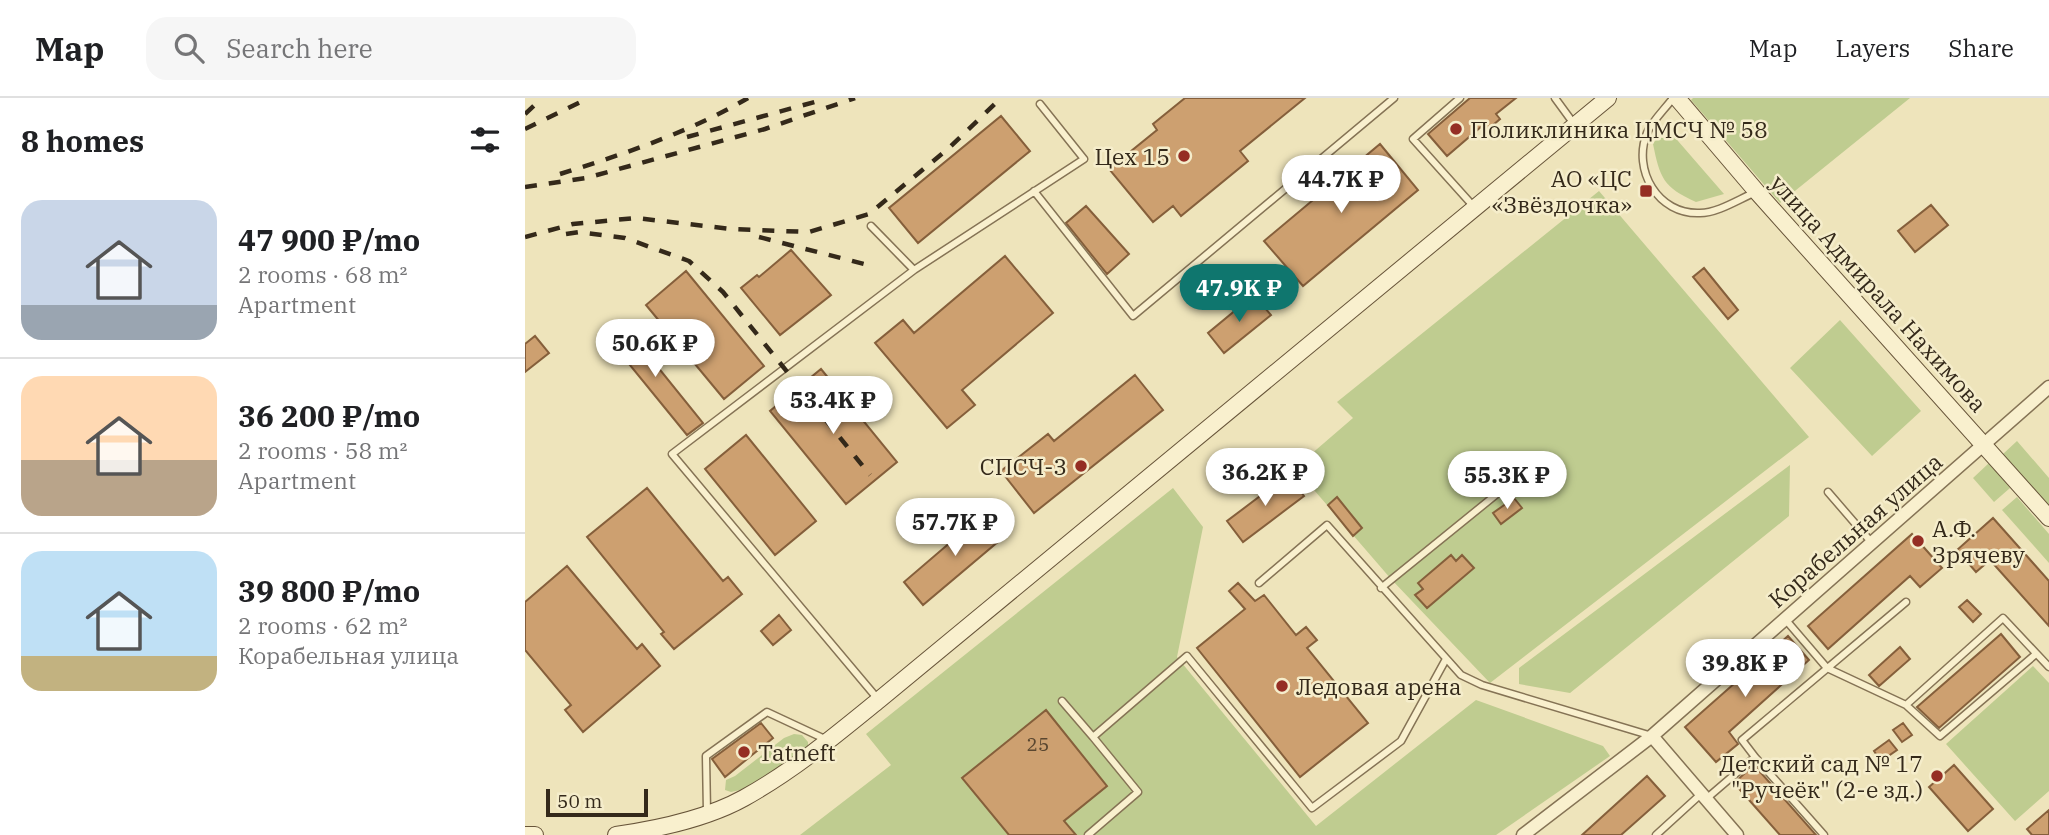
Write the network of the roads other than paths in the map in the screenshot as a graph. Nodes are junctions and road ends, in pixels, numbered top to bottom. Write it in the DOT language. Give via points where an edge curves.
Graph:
graph roads {
  1 [pos="1394,98"];
  2 [pos="1460,98"];
  3 [pos="1555,98"];
  4 [pos="1608,98"];
  5 [pos="1675,98"];
  6 [pos="1040,104"];
  7 [pos="1576,125"];
  8 [pos="1034,191"];
  9 [pos="1757,192"];
  10 [pos="1475,208"];
  11 [pos="871,226"];
  12 [pos="914,270"];
  13 [pos="2048,390"];
  14 [pos="1985,444"];
  15 [pos="1503,489"];
  16 [pos="1828,492"];
  17 [pos="2049,518"];
  18 [pos="1872,542"];
  19 [pos="1259,583"];
  20 [pos="1381,588"];
  21 [pos="1906,601"];
  22 [pos="1785,619"];
  23 [pos="2036,654"];
  24 [pos="1446,659"];
  25 [pos="2049,667"];
  26 [pos="1827,668"];
  27 [pos="879,700"];
  28 [pos="1062,701"];
  29 [pos="1906,705"];
  30 [pos="1651,736"];
  31 [pos="1093,737"];
  32 [pos="827,740"];
  33 [pos="1755,757"];
  34 [pos="1704,797"];
  35 [pos="707,813"];
  36 [pos="525,835"];
  37 [pos="535,835"];
  38 [pos="616,835"];
  39 [pos="1088,835"];
  40 [pos="1523,835"];
  41 [pos="1656,835"];
  42 [pos="1737,835"];
  43 [pos="1824,835"];
  1 -- 8 [label="lane" via="1133,316"];
  2 -- 10 [label="lane" via="1413,139"];
  3 -- 7 [label="lane"];
  4 -- 7 [label="street"];
  5 -- 9 [label="street, улица Адмирала Нахимова"];
  5 -- 9 [label="lane" via="1648,132 1641,156 1645,177 1659,198 1677,211 1701,214"];
  6 -- 8 [label="lane" via="1084,159"];
  7 -- 10 [label="street"];
  8 -- 12 [label="lane"];
  9 -- 14 [label="street, улица Адмирала Нахимова"];
  10 -- 27 [label="street"];
  11 -- 12 [label="lane"];
  12 -- 27 [label="lane" via="672,454"];
  13 -- 14 [label="street, Корабельная улица"];
  14 -- 17 [label="street, улица Адмирала Нахимова"];
  14 -- 18 [label="street, Корабельная улица"];
  15 -- 20 [label="lane"];
  16 -- 18 [label="lane"];
  18 -- 22 [label="street, Корабельная улица"];
  19 -- 20 [label="lane" via="1327,525"];
  20 -- 24 [label="lane"];
  21 -- 26 [label="lane"];
  22 -- 26 [label="lane"];
  22 -- 30 [label="street, Корабельная улица"];
  23 -- 25 [label="lane"];
  23 -- 29 [label="lane" via="1940,736"];
  23 -- 29 [label="lane" via="2004,618"];
  24 -- 30 [label="lane" via="1461,675 1482,685"];
  24 -- 31 [label="lane" via="1401,741 1312,808 1187,656"];
  26 -- 29 [label="lane"];
  26 -- 33 [label="lane" via="1742,740"];
  27 -- 32 [label="street"];
  28 -- 31 [label="lane"];
  30 -- 34 [label="street"];
  30 -- 40 [label="street, Корабельная улица"];
  31 -- 39 [label="lane" via="1138,792"];
  32 -- 35 [label="street" via="742,799"];
  32 -- 35 [label="lane" via="767,712 706,755"];
  33 -- 34 [label="lane"];
  33 -- 43 [label="lane"];
  34 -- 41 [label="lane"];
  34 -- 42 [label="street"];
  35 -- 38 [label="street" via="661,829"];
  36 -- 37 [label="street"];
}
